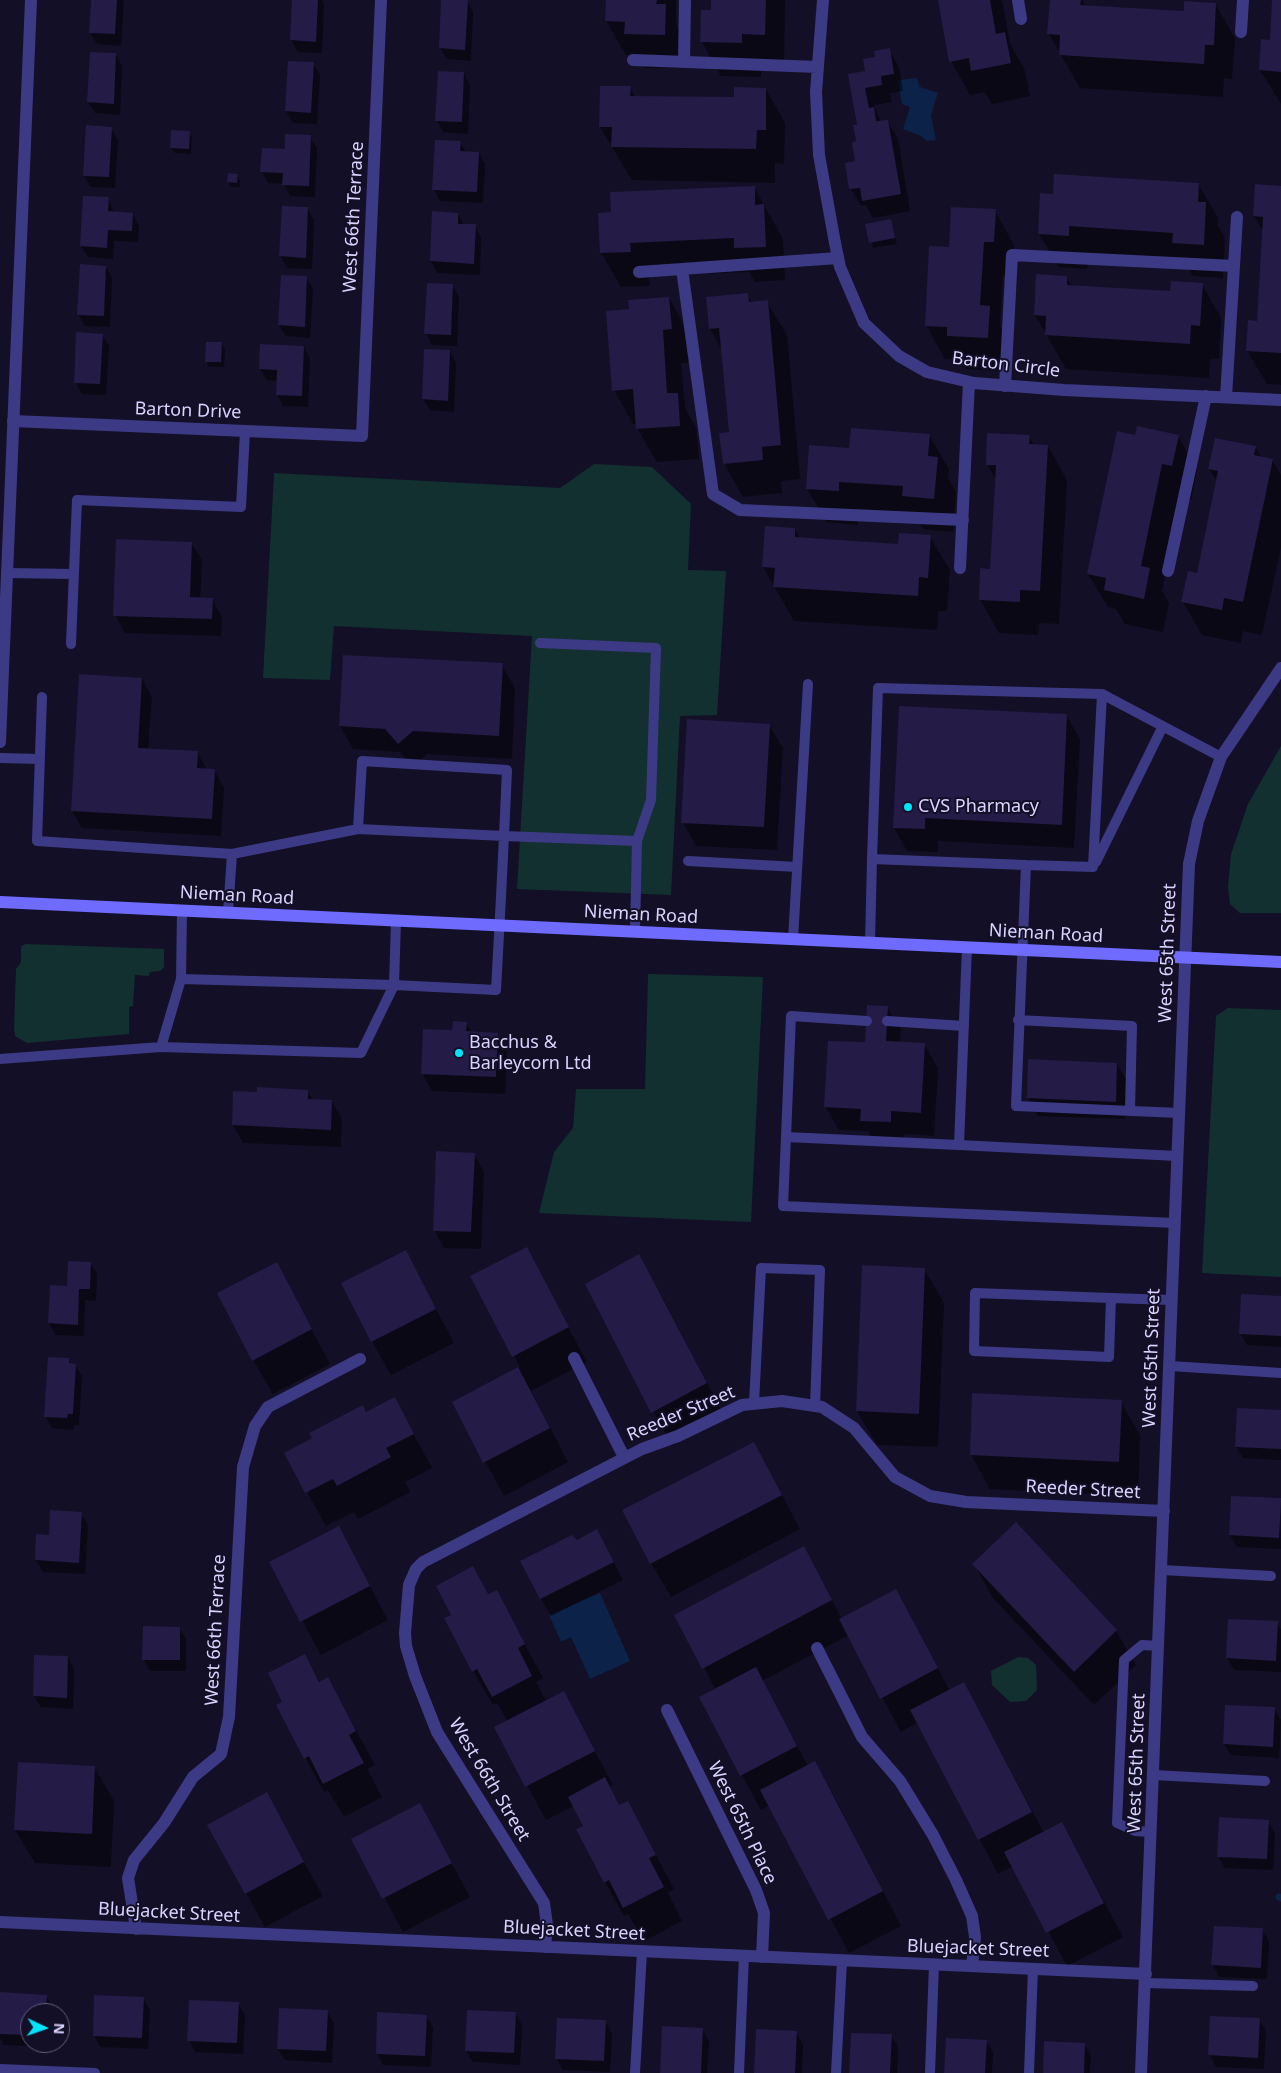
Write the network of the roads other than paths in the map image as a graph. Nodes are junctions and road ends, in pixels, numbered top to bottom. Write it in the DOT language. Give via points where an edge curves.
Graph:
graph roads {
  1 [pos="31,0"];
  2 [pos="381,0"];
  3 [pos="685,0"];
  4 [pos="823,0"];
  5 [pos="1018,0"];
  6 [pos="1243,0"];
  7 [pos="1021,19"];
  8 [pos="1241,32"];
  9 [pos="633,60"];
  10 [pos="684,62"];
  11 [pos="818,67"];
  12 [pos="1237,217"];
  13 [pos="838,258"];
  14 [pos="1234,266"];
  15 [pos="682,269"];
  16 [pos="640,272"];
  17 [pos="970,382"];
  18 [pos="1006,386"];
  19 [pos="1206,396"];
  20 [pos="1226,397"];
  21 [pos="1281,400"];
  22 [pos="13,421"];
  23 [pos="245,431"];
  24 [pos="362,436"];
  25 [pos="963,520"];
  26 [pos="960,568"];
  27 [pos="1168,571"];
  28 [pos="7,573"];
  29 [pos="74,574"];
  30 [pos="540,643"];
  31 [pos="71,644"];
  32 [pos="1281,668"];
  33 [pos="808,684"];
  34 [pos="1102,694"];
  35 [pos="42,697"];
  36 [pos="1163,726"];
  37 [pos="0,742"];
  38 [pos="1221,757"];
  39 [pos="0,758"];
  40 [pos="40,759"];
  41 [pos="358,829"];
  42 [pos="504,836"];
  43 [pos="637,841"];
  44 [pos="232,854"];
  45 [pos="872,859"];
  46 [pos="688,861"];
  47 [pos="1026,865"];
  48 [pos="797,867"];
  49 [pos="1093,867"];
  50 [pos="0,902"];
  51 [pos="182,911"];
  52 [pos="228,913"];
  53 [pos="396,921"];
  54 [pos="499,926"];
  55 [pos="635,932"];
  56 [pos="793,940"];
  57 [pos="870,943"];
  58 [pos="967,947"];
  59 [pos="1022,950"];
  60 [pos="1185,958"];
  61 [pos="1281,962"];
  62 [pos="181,979"];
  63 [pos="394,985"];
  64 [pos="1018,1020"];
  65 [pos="867,1021"];
  66 [pos="887,1021"];
  67 [pos="964,1026"];
  68 [pos="161,1047"];
  69 [pos="0,1059"];
  70 [pos="1130,1111"];
  71 [pos="1179,1113"];
  72 [pos="786,1137"];
  73 [pos="959,1145"];
  74 [pos="1177,1156"];
  75 [pos="1175,1223"];
  76 [pos="1111,1298"];
  77 [pos="1172,1300"];
  78 [pos="574,1358"];
  79 [pos="360,1360"];
  80 [pos="1170,1366"];
  81 [pos="1281,1373"];
  82 [pos="754,1404"];
  83 [pos="815,1406"];
  84 [pos="624,1458"];
  85 [pos="1164,1511"];
  86 [pos="416,1569"];
  87 [pos="1162,1570"];
  88 [pos="1271,1576"];
  89 [pos="1159,1646"];
  90 [pos="817,1648"];
  91 [pos="667,1710"];
  92 [pos="1154,1775"];
  93 [pos="1265,1781"];
  94 [pos="1151,1832"];
  95 [pos="0,1922"];
  96 [pos="136,1929"];
  97 [pos="545,1947"];
  98 [pos="642,1952"];
  99 [pos="744,1956"];
  100 [pos="762,1957"];
  101 [pos="842,1960"];
  102 [pos="934,1964"];
  103 [pos="972,1966"];
  104 [pos="1033,1969"];
  105 [pos="1146,1978"];
  106 [pos="1253,1986"];
  107 [pos="0,2069"];
  108 [pos="95,2073"];
  109 [pos="636,2073"];
  110 [pos="739,2073"];
  111 [pos="836,2073"];
  112 [pos="930,2073"];
  113 [pos="1030,2073"];
  114 [pos="1141,2073"];
  1 -- 22 [label="street"];
  2 -- 24 [label="street, West 66th Terrace"];
  3 -- 10 [label="street"];
  4 -- 11 [label="street, Barton Circle"];
  5 -- 7 [label="street"];
  6 -- 8 [label="street"];
  9 -- 10 [label="street"];
  10 -- 11 [label="street"];
  11 -- 13 [label="street, Barton Circle" via="819,154"];
  12 -- 14 [label="street"];
  13 -- 15 [label="street"];
  13 -- 17 [label="street, Barton Circle" via="854,305 864,323 899,356 928,372"];
  14 -- 18 [label="street" via="1012,255"];
  14 -- 20 [label="street"];
  15 -- 16 [label="street"];
  15 -- 25 [label="street" via="713,494 740,510"];
  17 -- 18 [label="street, Barton Circle"];
  17 -- 25 [label="street"];
  18 -- 19 [label="street, Barton Circle"];
  19 -- 20 [label="street, Barton Circle"];
  19 -- 27 [label="street"];
  20 -- 21 [label="street, Barton Circle"];
  22 -- 23 [label="street, Barton Drive"];
  22 -- 28 [label="street"];
  23 -- 24 [label="street, Barton Drive"];
  23 -- 29 [label="lane" via="241,507 77,500"];
  25 -- 26 [label="street"];
  28 -- 29 [label="lane"];
  28 -- 37 [label="street"];
  29 -- 31 [label="lane"];
  30 -- 43 [label="lane" via="656,648 650,800"];
  32 -- 38 [label="street, West 65th Street"];
  33 -- 48 [label="lane"];
  34 -- 36 [label="lane"];
  34 -- 45 [label="lane" via="878,688"];
  34 -- 49 [label="lane"];
  35 -- 40 [label="lane"];
  36 -- 38 [label="lane"];
  36 -- 49 [label="lane"];
  38 -- 60 [label="street, West 65th Street" via="1198,821 1189,864"];
  39 -- 40 [label="lane"];
  40 -- 44 [label="lane" via="36,841"];
  41 -- 42 [label="lane"];
  41 -- 42 [label="lane" via="362,761 507,770"];
  41 -- 44 [label="lane"];
  42 -- 43 [label="lane"];
  42 -- 54 [label="lane"];
  43 -- 55 [label="lane"];
  44 -- 52 [label="lane"];
  45 -- 47 [label="lane"];
  45 -- 57 [label="lane"];
  46 -- 48 [label="lane"];
  47 -- 49 [label="lane"];
  47 -- 59 [label="lane"];
  48 -- 56 [label="lane"];
  50 -- 51 [label="main road, Nieman Road"];
  51 -- 52 [label="main road, Nieman Road"];
  51 -- 62 [label="lane"];
  52 -- 53 [label="main road, Nieman Road"];
  53 -- 54 [label="main road, Nieman Road"];
  53 -- 63 [label="lane"];
  54 -- 55 [label="main road, Nieman Road"];
  54 -- 63 [label="lane" via="496,990"];
  55 -- 56 [label="main road, Nieman Road"];
  56 -- 57 [label="main road, Nieman Road"];
  57 -- 58 [label="main road, Nieman Road"];
  58 -- 59 [label="main road, Nieman Road"];
  58 -- 67 [label="lane"];
  59 -- 60 [label="main road, Nieman Road"];
  59 -- 64 [label="lane"];
  60 -- 61 [label="main road, Nieman Road"];
  60 -- 71 [label="street, West 65th Street"];
  62 -- 63 [label="lane"];
  62 -- 68 [label="lane"];
  63 -- 68 [label="lane" via="361,1053"];
  64 -- 70 [label="lane" via="1132,1026"];
  64 -- 70 [label="lane" via="1016,1106"];
  65 -- 72 [label="lane" via="792,1016"];
  66 -- 67 [label="lane"];
  67 -- 73 [label="lane"];
  68 -- 69 [label="lane"];
  70 -- 71 [label="lane"];
  71 -- 74 [label="street, West 65th Street"];
  72 -- 73 [label="lane"];
  72 -- 75 [label="lane" via="783,1206"];
  73 -- 74 [label="lane"];
  74 -- 75 [label="street, West 65th Street"];
  75 -- 77 [label="street, West 65th Street"];
  76 -- 76 [label="lane" via="976,1293 974,1351 1109,1357"];
  76 -- 77 [label="lane"];
  77 -- 80 [label="street, West 65th Street"];
  78 -- 84 [label="street"];
  79 -- 96 [label="street, West 66th Terrace" via="268,1407 255,1426 243,1467 229,1717 221,1754 194,1777 164,1823 134,1860 128,1878"];
  80 -- 81 [label="lane"];
  80 -- 85 [label="street, West 65th Street"];
  82 -- 83 [label="street, Reeder Street" via="782,1400"];
  82 -- 83 [label="lane" via="761,1268 820,1270"];
  82 -- 84 [label="street, Reeder Street" via="742,1405"];
  83 -- 85 [label="street, Reeder Street" via="822,1407 854,1428 895,1477 930,1496 966,1502"];
  84 -- 86 [label="street, Reeder Street" via="423,1562"];
  85 -- 87 [label="street, West 65th Street"];
  86 -- 97 [label="street, West 66th Street" via="409,1585 405,1632 416,1676 437,1732 544,1903"];
  87 -- 88 [label="lane"];
  87 -- 89 [label="street, West 65th Street"];
  89 -- 92 [label="street, West 65th Street"];
  89 -- 94 [label="lane" via="1142,1645 1124,1660 1118,1823 1135,1831"];
  90 -- 103 [label="street" via="862,1736 900,1781 956,1880 972,1916"];
  91 -- 100 [label="street, West 65th Place" via="756,1890 764,1913"];
  92 -- 93 [label="lane"];
  92 -- 94 [label="street, West 65th Street"];
  94 -- 105 [label="street, West 65th Street"];
  95 -- 96 [label="street, Bluejacket Street"];
  96 -- 97 [label="street, Bluejacket Street"];
  97 -- 98 [label="street, Bluejacket Street"];
  98 -- 99 [label="street, Bluejacket Street"];
  98 -- 109 [label="lane"];
  99 -- 100 [label="street, Bluejacket Street"];
  99 -- 110 [label="lane"];
  100 -- 101 [label="street, Bluejacket Street"];
  101 -- 102 [label="street, Bluejacket Street"];
  101 -- 111 [label="lane"];
  102 -- 103 [label="street, Bluejacket Street"];
  102 -- 112 [label="lane"];
  103 -- 104 [label="street, Bluejacket Street"];
  104 -- 105 [label="street, Bluejacket Street"];
  104 -- 113 [label="lane"];
  105 -- 106 [label="lane"];
  105 -- 114 [label="street, West 65th Street"];
  107 -- 108 [label="lane"];
}
